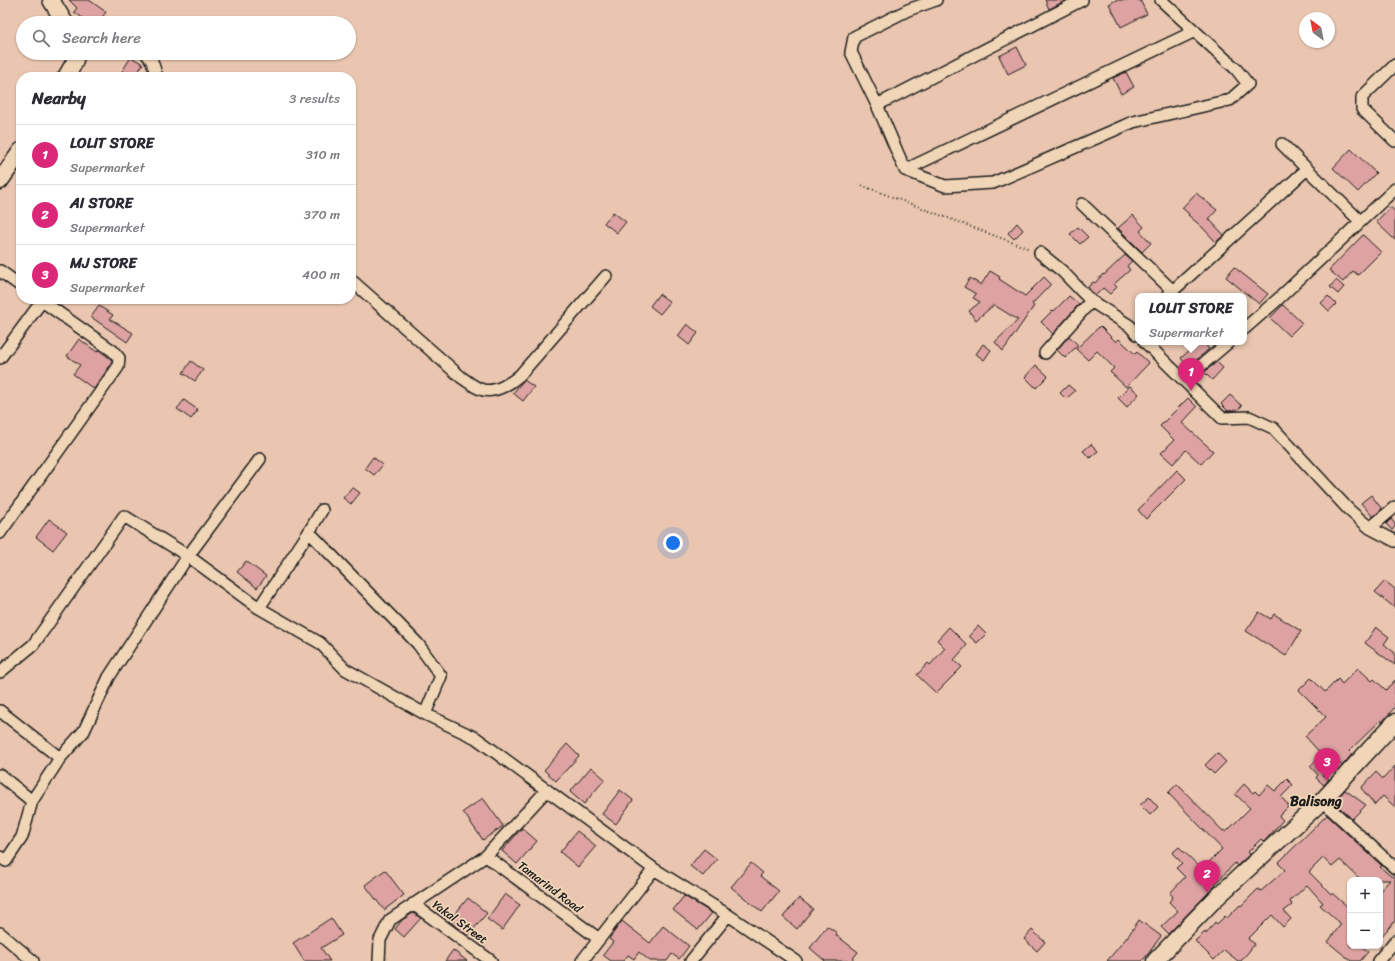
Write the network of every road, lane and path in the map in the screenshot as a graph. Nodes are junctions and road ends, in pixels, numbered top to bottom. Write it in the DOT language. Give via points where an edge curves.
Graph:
graph roads {
  1 [pos="51,0"];
  2 [pos="936,0"];
  3 [pos="1082,0"];
  4 [pos="1161,0"];
  5 [pos="61,16"];
  6 [pos="1195,32"];
  7 [pos="75,60"];
  8 [pos="151,60"];
  9 [pos="1395,66"];
  10 [pos="69,72"];
  11 [pos="155,72"];
  12 [pos="877,105"];
  13 [pos="1395,141"];
  14 [pos="1282,144"];
  15 [pos="16,158"];
  16 [pos="1307,169"];
  17 [pos="905,170"];
  18 [pos="0,181"];
  19 [pos="858,184"];
  20 [pos="1395,189"];
  21 [pos="1082,204"];
  22 [pos="1360,221"];
  23 [pos="1040,253"];
  24 [pos="0,271"];
  25 [pos="606,276"];
  26 [pos="16,282"];
  27 [pos="356,284"];
  28 [pos="1169,293"];
  29 [pos="1171,293"];
  30 [pos="1091,301"];
  31 [pos="38,304"];
  32 [pos="47,304"];
  33 [pos="1134,323"];
  34 [pos="1247,326"];
  35 [pos="1148,345"];
  36 [pos="1225,345"];
  37 [pos="1045,353"];
  38 [pos="0,358"];
  39 [pos="1184,380"];
  40 [pos="260,459"];
  41 [pos="1395,507"];
  42 [pos="322,510"];
  43 [pos="4,520"];
  44 [pos="1370,528"];
  45 [pos="309,532"];
  46 [pos="0,533"];
  47 [pos="1395,541"];
  48 [pos="188,556"];
  49 [pos="259,608"];
  50 [pos="0,672"];
  51 [pos="0,711"];
  52 [pos="425,714"];
  53 [pos="1395,722"];
  54 [pos="60,758"];
  55 [pos="0,775"];
  56 [pos="547,790"];
  57 [pos="32,801"];
  58 [pos="1322,801"];
  59 [pos="486,856"];
  60 [pos="0,857"];
  61 [pos="1395,868"];
  62 [pos="654,869"];
  63 [pos="413,904"];
  64 [pos="728,915"];
  65 [pos="0,933"];
  66 [pos="599,939"];
  67 [pos="1395,942"];
  68 [pos="695,960"];
  69 [pos="33,961"];
  70 [pos="379,961"];
  71 [pos="491,961"];
  72 [pos="582,961"];
  73 [pos="796,961"];
  74 [pos="1155,961"];
  75 [pos="1378,961"];
  1 -- 5 [label="main road"];
  2 -- 12 [label="street" via="908,10 854,38 851,52"];
  3 -- 12 [label="street"];
  4 -- 6 [label="street"];
  6 -- 17 [label="street"];
  6 -- 17 [label="street" via="1236,69 1248,84 1230,100 1133,122 993,183 945,186"];
  7 -- 10 [label="main road"];
  8 -- 11 [label="street"];
  9 -- 13 [label="street" via="1362,97 1362,109"];
  12 -- 17 [label="street"];
  14 -- 16 [label="street"];
  15 -- 18 [label="main road"];
  16 -- 22 [label="street"];
  16 -- 29 [label="street"];
  19 -- 23 [label="path"];
  20 -- 22 [label="street"];
  21 -- 28 [label="street"];
  22 -- 34 [label="street"];
  23 -- 30 [label="street" via="1062,270"];
  24 -- 26 [label="street"];
  25 -- 27 [label="street" via="520,375 503,386 484,390 461,377"];
  30 -- 33 [label="street"];
  30 -- 37 [label="street"];
  31 -- 38 [label="street"];
  32 -- 43 [label="street" via="113,351 119,358 118,367"];
  35 -- 39 [label="street"];
  36 -- 39 [label="street"];
  39 -- 44 [label="street" via="1222,418 1249,417 1273,428 1349,510"];
  40 -- 48 [label="street"];
  41 -- 44 [label="street"];
  42 -- 45 [label="street"];
  43 -- 46 [label="street"];
  44 -- 47 [label="street"];
  45 -- 49 [label="street"];
  45 -- 52 [label="street" via="418,644 441,676"];
  48 -- 49 [label="street"];
  48 -- 50 [label="street" via="124,516 33,645"];
  48 -- 54 [label="street" via="109,677 84,731"];
  49 -- 52 [label="street" via="320,643 345,669"];
  51 -- 54 [label="street"];
  52 -- 56 [label="street" via="476,738"];
  53 -- 58 [label="main road"];
  54 -- 57 [label="street"];
  55 -- 57 [label="street"];
  56 -- 59 [label="street"];
  56 -- 62 [label="street"];
  57 -- 60 [label="street" via="22,837 6,861"];
  58 -- 61 [label="street"];
  58 -- 74 [label="main road" via="1215,899"];
  59 -- 63 [label="street"];
  59 -- 66 [label="street, Tamarind Road"];
  62 -- 64 [label="street"];
  62 -- 66 [label="street"];
  63 -- 70 [label="street" via="390,920 380,940"];
  63 -- 71 [label="street, Yakal Street"];
  64 -- 68 [label="street"];
  64 -- 73 [label="street"];
  65 -- 69 [label="street"];
  66 -- 72 [label="street"];
  67 -- 75 [label="street"];
}
